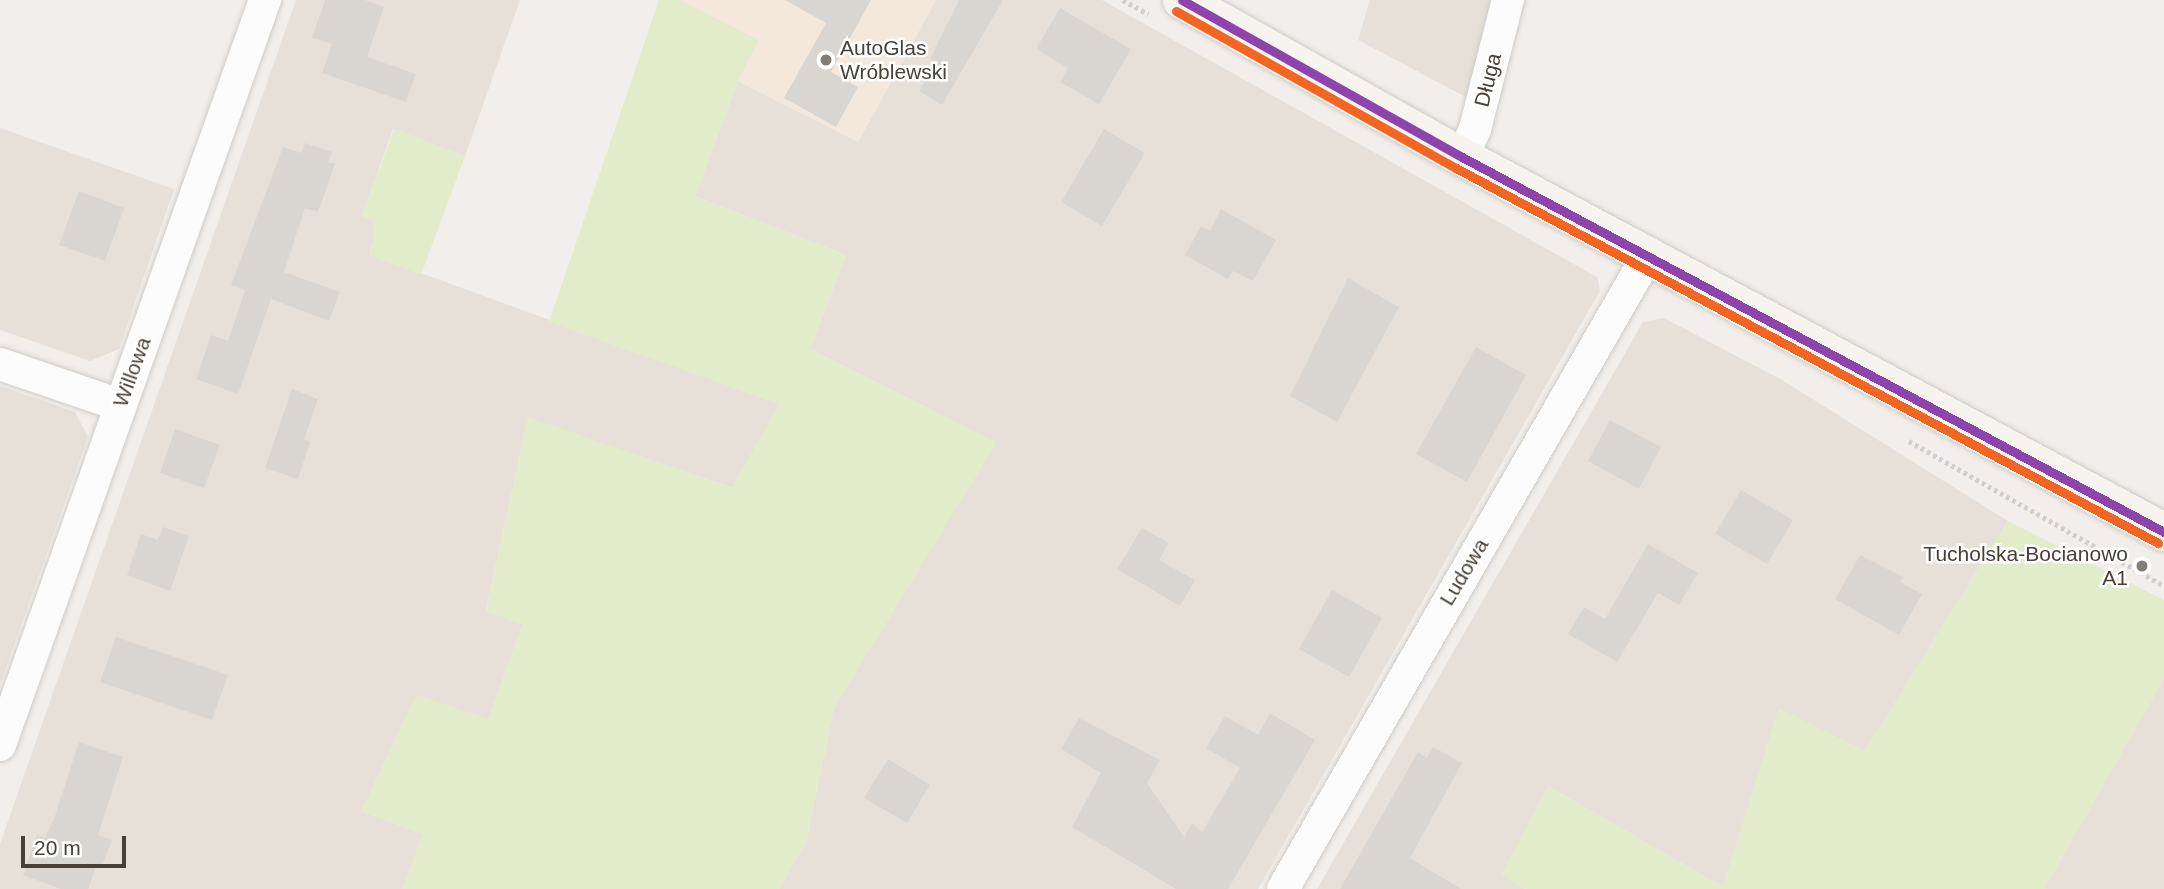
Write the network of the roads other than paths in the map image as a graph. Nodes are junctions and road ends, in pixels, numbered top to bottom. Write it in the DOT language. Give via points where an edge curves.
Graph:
graph roads {
  1 [pos="265,0"];
  2 [pos="1182,0"];
  3 [pos="1508,0"];
  4 [pos="1462,157"];
  5 [pos="1647,257"];
  6 [pos="0,364"];
  7 [pos="120,405"];
  8 [pos="2164,532"];
  9 [pos="0,744"];
  10 [pos="1283,889"];
  1 -- 7 [label="street, Willowa"];
  2 -- 4 [label="main road"];
  3 -- 4 [label="street, Długa" via="1475,129"];
  4 -- 5 [label="main road"];
  5 -- 8 [label="main road"];
  5 -- 10 [label="street, Ludowa"];
  6 -- 7 [label="street"];
  7 -- 9 [label="street, Willowa"];
}
